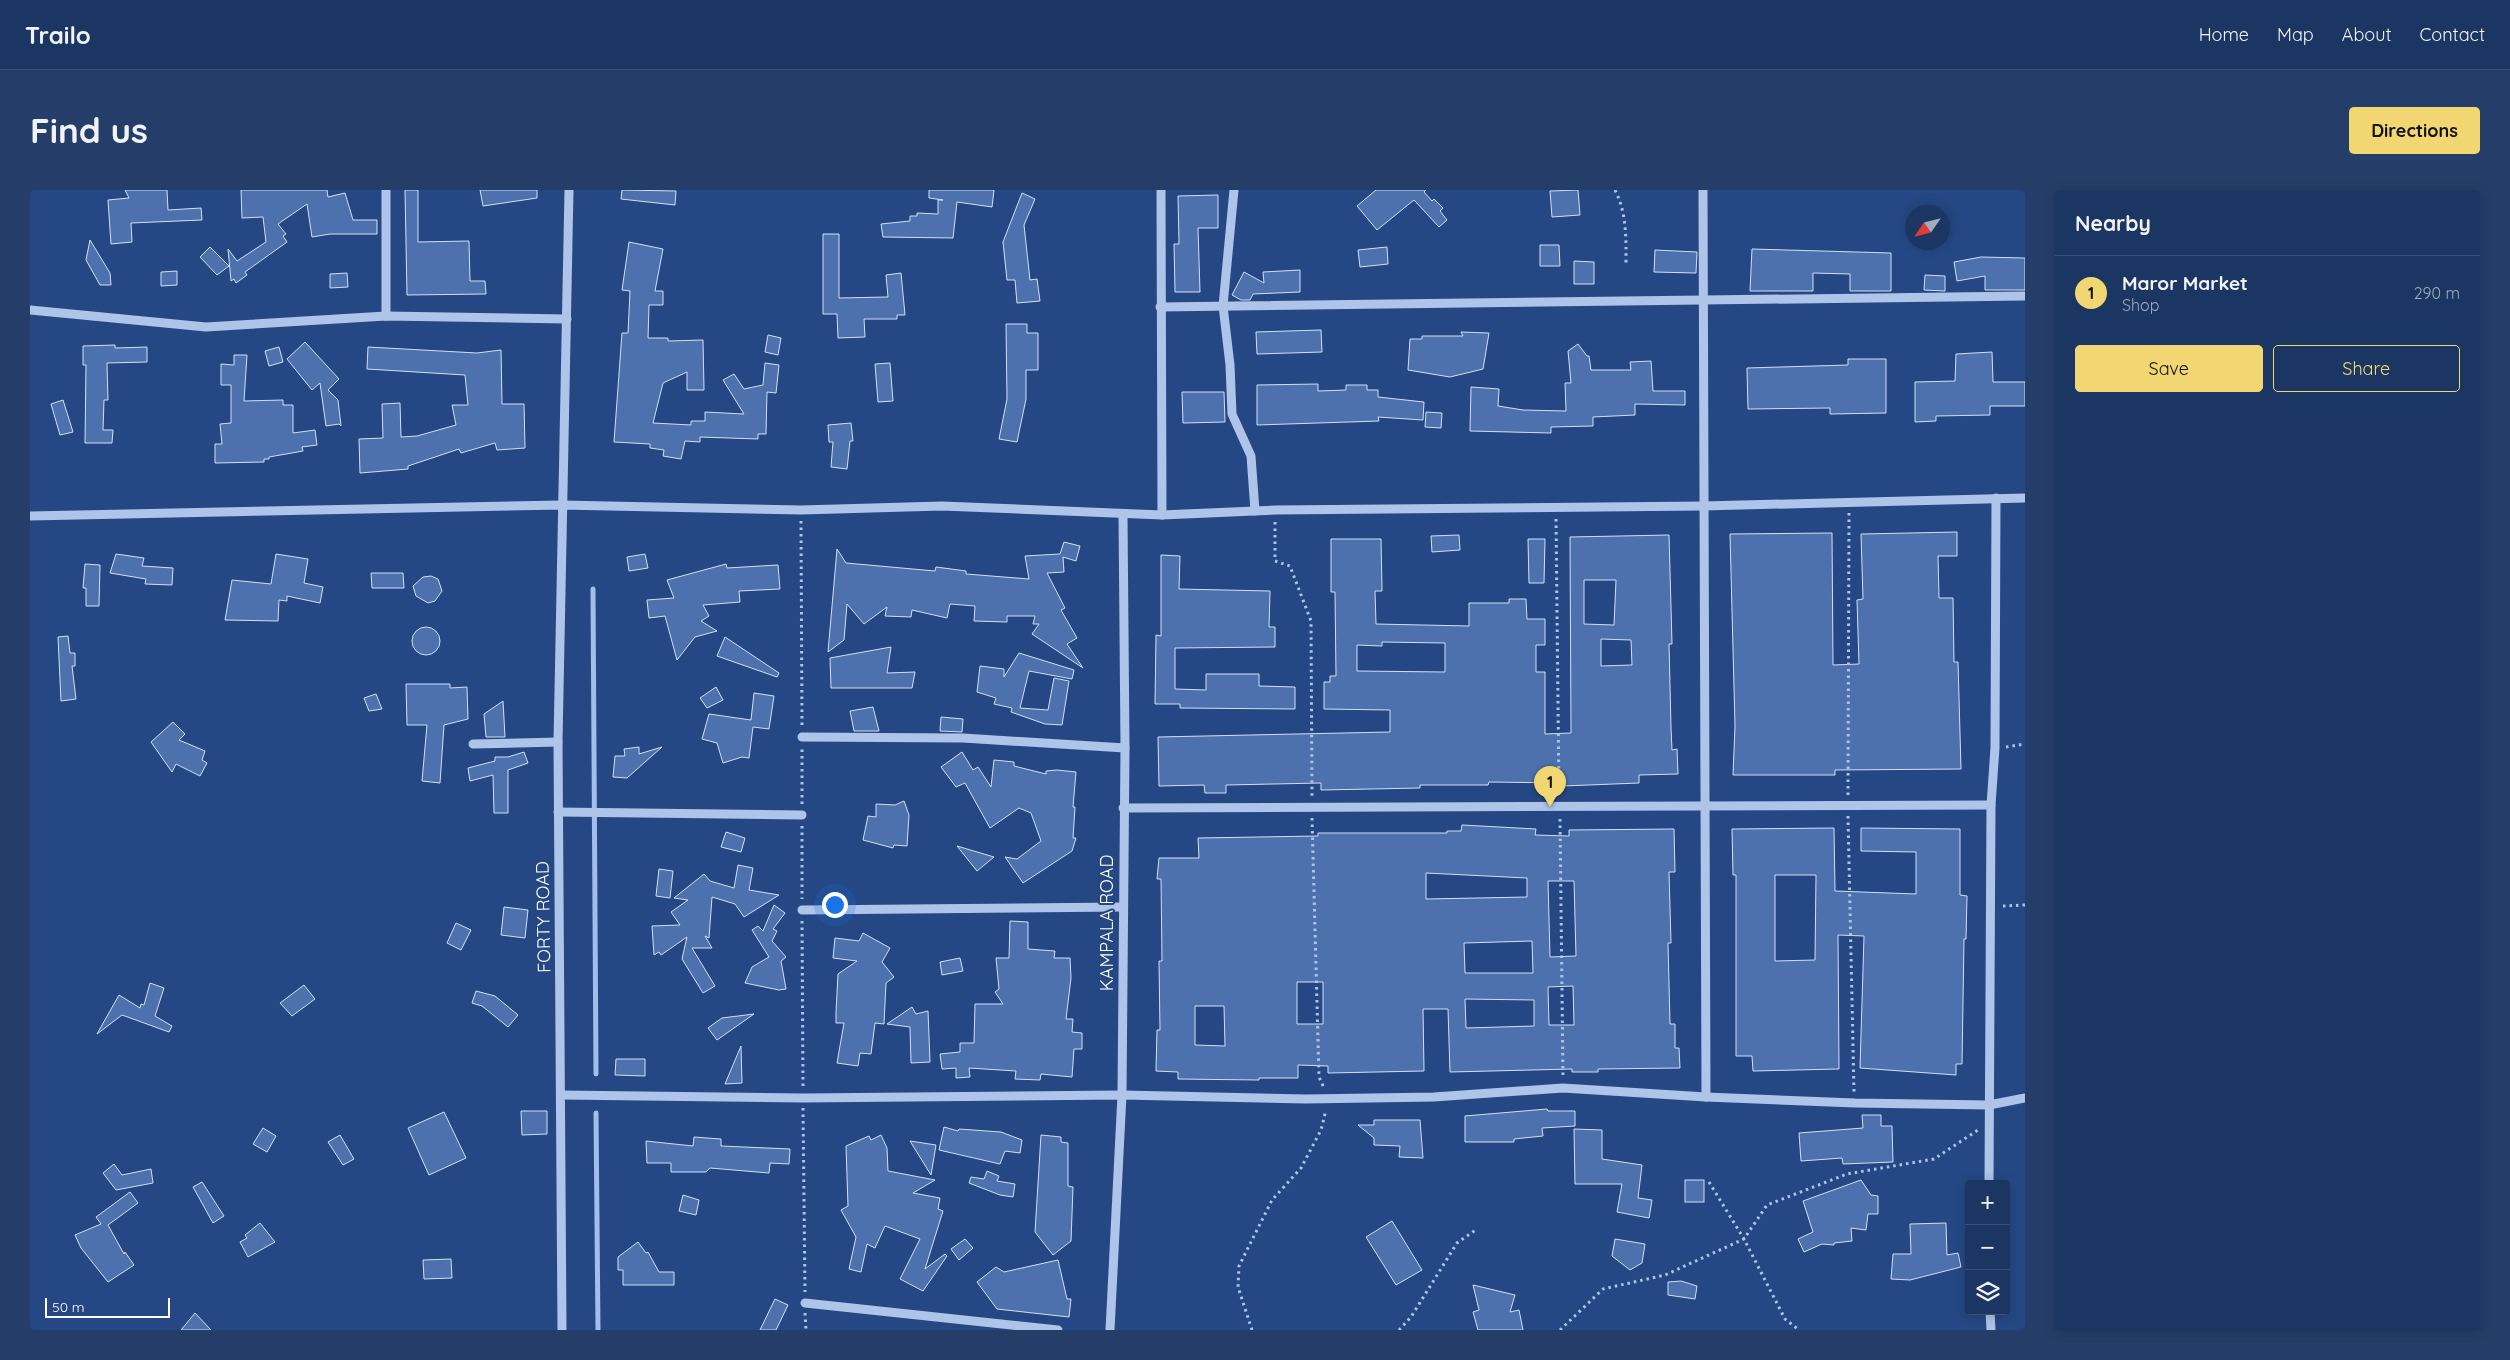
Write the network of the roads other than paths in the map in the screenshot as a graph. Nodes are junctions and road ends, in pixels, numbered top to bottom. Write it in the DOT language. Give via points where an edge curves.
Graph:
graph roads {
  1 [pos="386,190"];
  2 [pos="569,190"];
  3 [pos="1161,190"];
  4 [pos="1234,190"];
  5 [pos="1703,190"];
  6 [pos="2025,296"];
  7 [pos="1702,300"];
  8 [pos="1223,306"];
  9 [pos="1160,307"];
  10 [pos="30,310"];
  11 [pos="386,316"];
  12 [pos="567,319"];
  13 [pos="1996,498"];
  14 [pos="2025,498"];
  15 [pos="561,504"];
  16 [pos="1703,506"];
  17 [pos="1255,511"];
  18 [pos="1122,515"];
  19 [pos="1162,515"];
  20 [pos="30,516"];
  21 [pos="802,737"];
  22 [pos="558,742"];
  23 [pos="472,744"];
  24 [pos="1125,748"];
  25 [pos="1704,805"];
  26 [pos="1991,805"];
  27 [pos="1123,808"];
  28 [pos="558,812"];
  29 [pos="802,815"];
  30 [pos="1123,907"];
  31 [pos="802,910"];
  32 [pos="561,1095"];
  33 [pos="1122,1095"];
  34 [pos="1706,1097"];
  35 [pos="2025,1098"];
  36 [pos="1989,1105"];
  37 [pos="1989,1180"];
  38 [pos="805,1303"];
  39 [pos="1990,1315"];
  40 [pos="562,1330"];
  41 [pos="1058,1330"];
  42 [pos="1110,1330"];
  43 [pos="1991,1330"];
  1 -- 11 [label="street"];
  2 -- 12 [label="street, FORTY ROAD"];
  3 -- 9 [label="street"];
  4 -- 8 [label="street"];
  5 -- 7 [label="street"];
  6 -- 7 [label="street"];
  7 -- 8 [label="street"];
  7 -- 16 [label="street"];
  8 -- 9 [label="street"];
  8 -- 17 [label="street" via="1232,414 1251,456"];
  9 -- 19 [label="street"];
  10 -- 11 [label="street" via="206,327"];
  11 -- 12 [label="street"];
  12 -- 15 [label="street, FORTY ROAD"];
  13 -- 14 [label="street"];
  13 -- 16 [label="street"];
  13 -- 26 [label="street" via="1995,748"];
  15 -- 18 [label="street" via="801,510 942,506"];
  15 -- 20 [label="street"];
  15 -- 22 [label="street, FORTY ROAD"];
  16 -- 17 [label="street"];
  16 -- 25 [label="street"];
  17 -- 19 [label="street"];
  18 -- 19 [label="street"];
  18 -- 24 [label="street, KAMPALA ROAD"];
  21 -- 24 [label="street" via="963,738"];
  22 -- 23 [label="street"];
  22 -- 28 [label="street, FORTY ROAD"];
  24 -- 27 [label="street, KAMPALA ROAD"];
  25 -- 26 [label="street"];
  25 -- 27 [label="street"];
  25 -- 34 [label="street"];
  26 -- 36 [label="street"];
  27 -- 30 [label="street, KAMPALA ROAD"];
  28 -- 29 [label="street"];
  28 -- 32 [label="street, FORTY ROAD"];
  30 -- 31 [label="street"];
  30 -- 33 [label="street, KAMPALA ROAD"];
  32 -- 33 [label="street" via="803,1098"];
  32 -- 40 [label="street, FORTY ROAD"];
  33 -- 34 [label="street" via="1434,1097 1563,1088"];
  33 -- 42 [label="street, KAMPALA ROAD"];
  34 -- 36 [label="street"];
  35 -- 36 [label="street"];
  36 -- 37 [label="street"];
  38 -- 41 [label="street"];
  39 -- 43 [label="street"];
}
